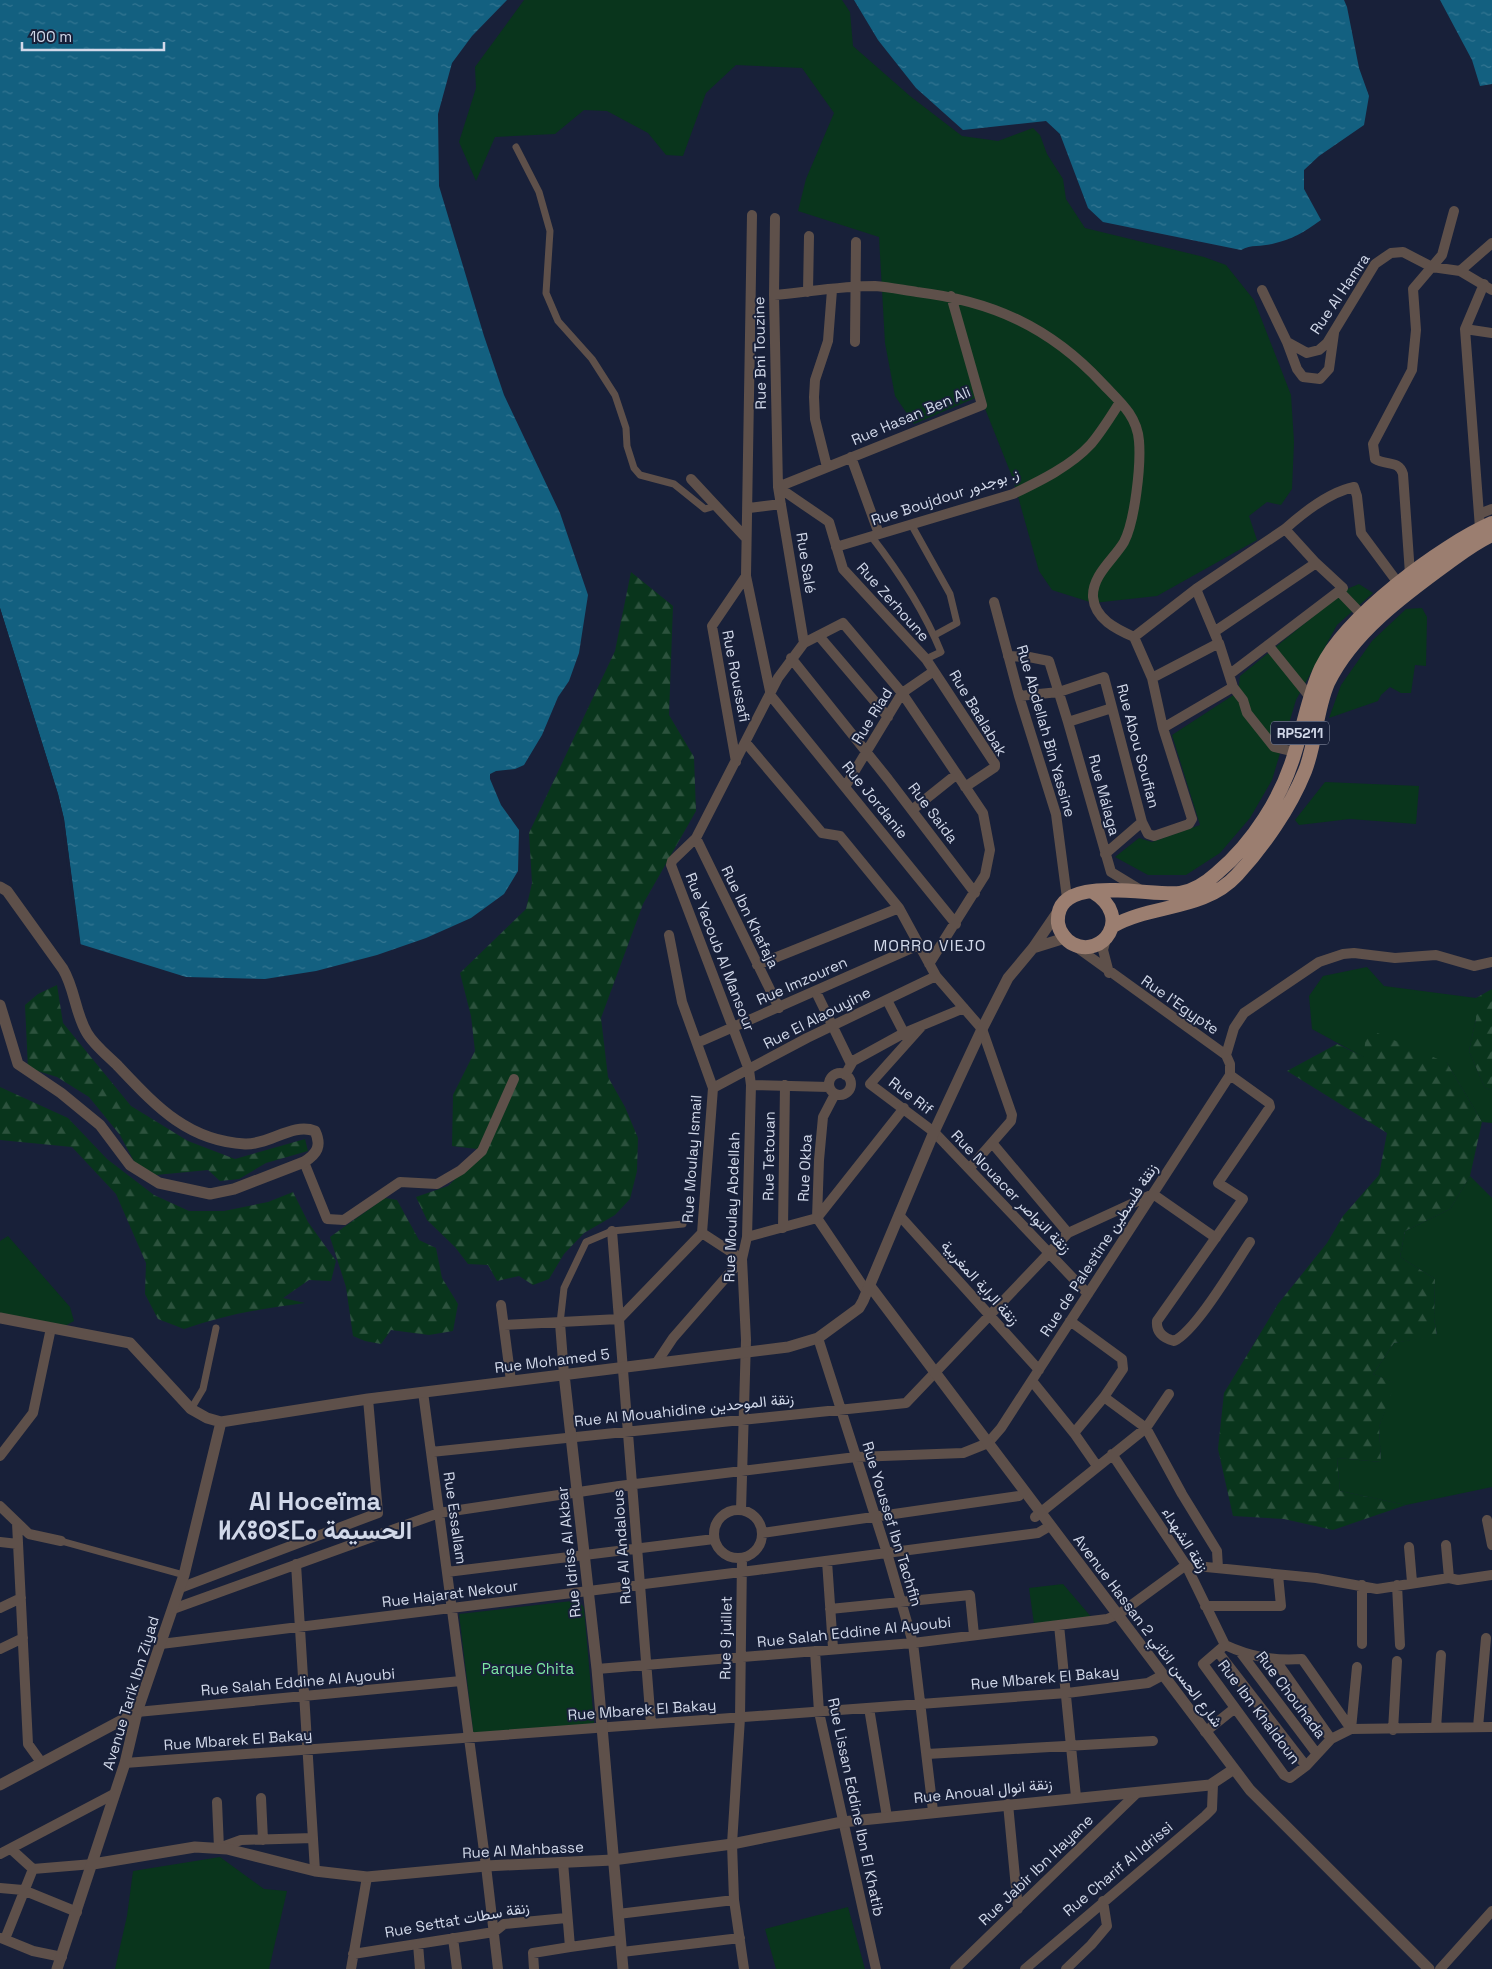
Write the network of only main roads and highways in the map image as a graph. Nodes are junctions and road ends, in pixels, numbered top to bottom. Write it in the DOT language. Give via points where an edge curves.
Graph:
graph roads {
  1 [pos="1486,525"];
  2 [pos="1402,589"];
  3 [pos="1093,892"];
  4 [pos="1109,932"];
  1 -- 2 [label="main road, RP5211" via="1449,545 1410,574"];
  1 -- 2 [label="main road, RP5211" via="1474,545"];
  2 -- 3 [label="main road, RP5211" via="1363,616 1322,666 1295,752 1274,801 1256,831 1217,873 1201,885 1179,893"];
  2 -- 4 [label="main road, RP5211" via="1342,660 1328,684 1306,770 1278,821 1236,876 1195,902 1129,917"];
  3 -- 4 [label="main road" via="1105,900 1112,912"];
  3 -- 4 [label="main road" via="1080,892 1067,898 1059,910 1058,925 1069,941 1083,947 1093,946"];
}
